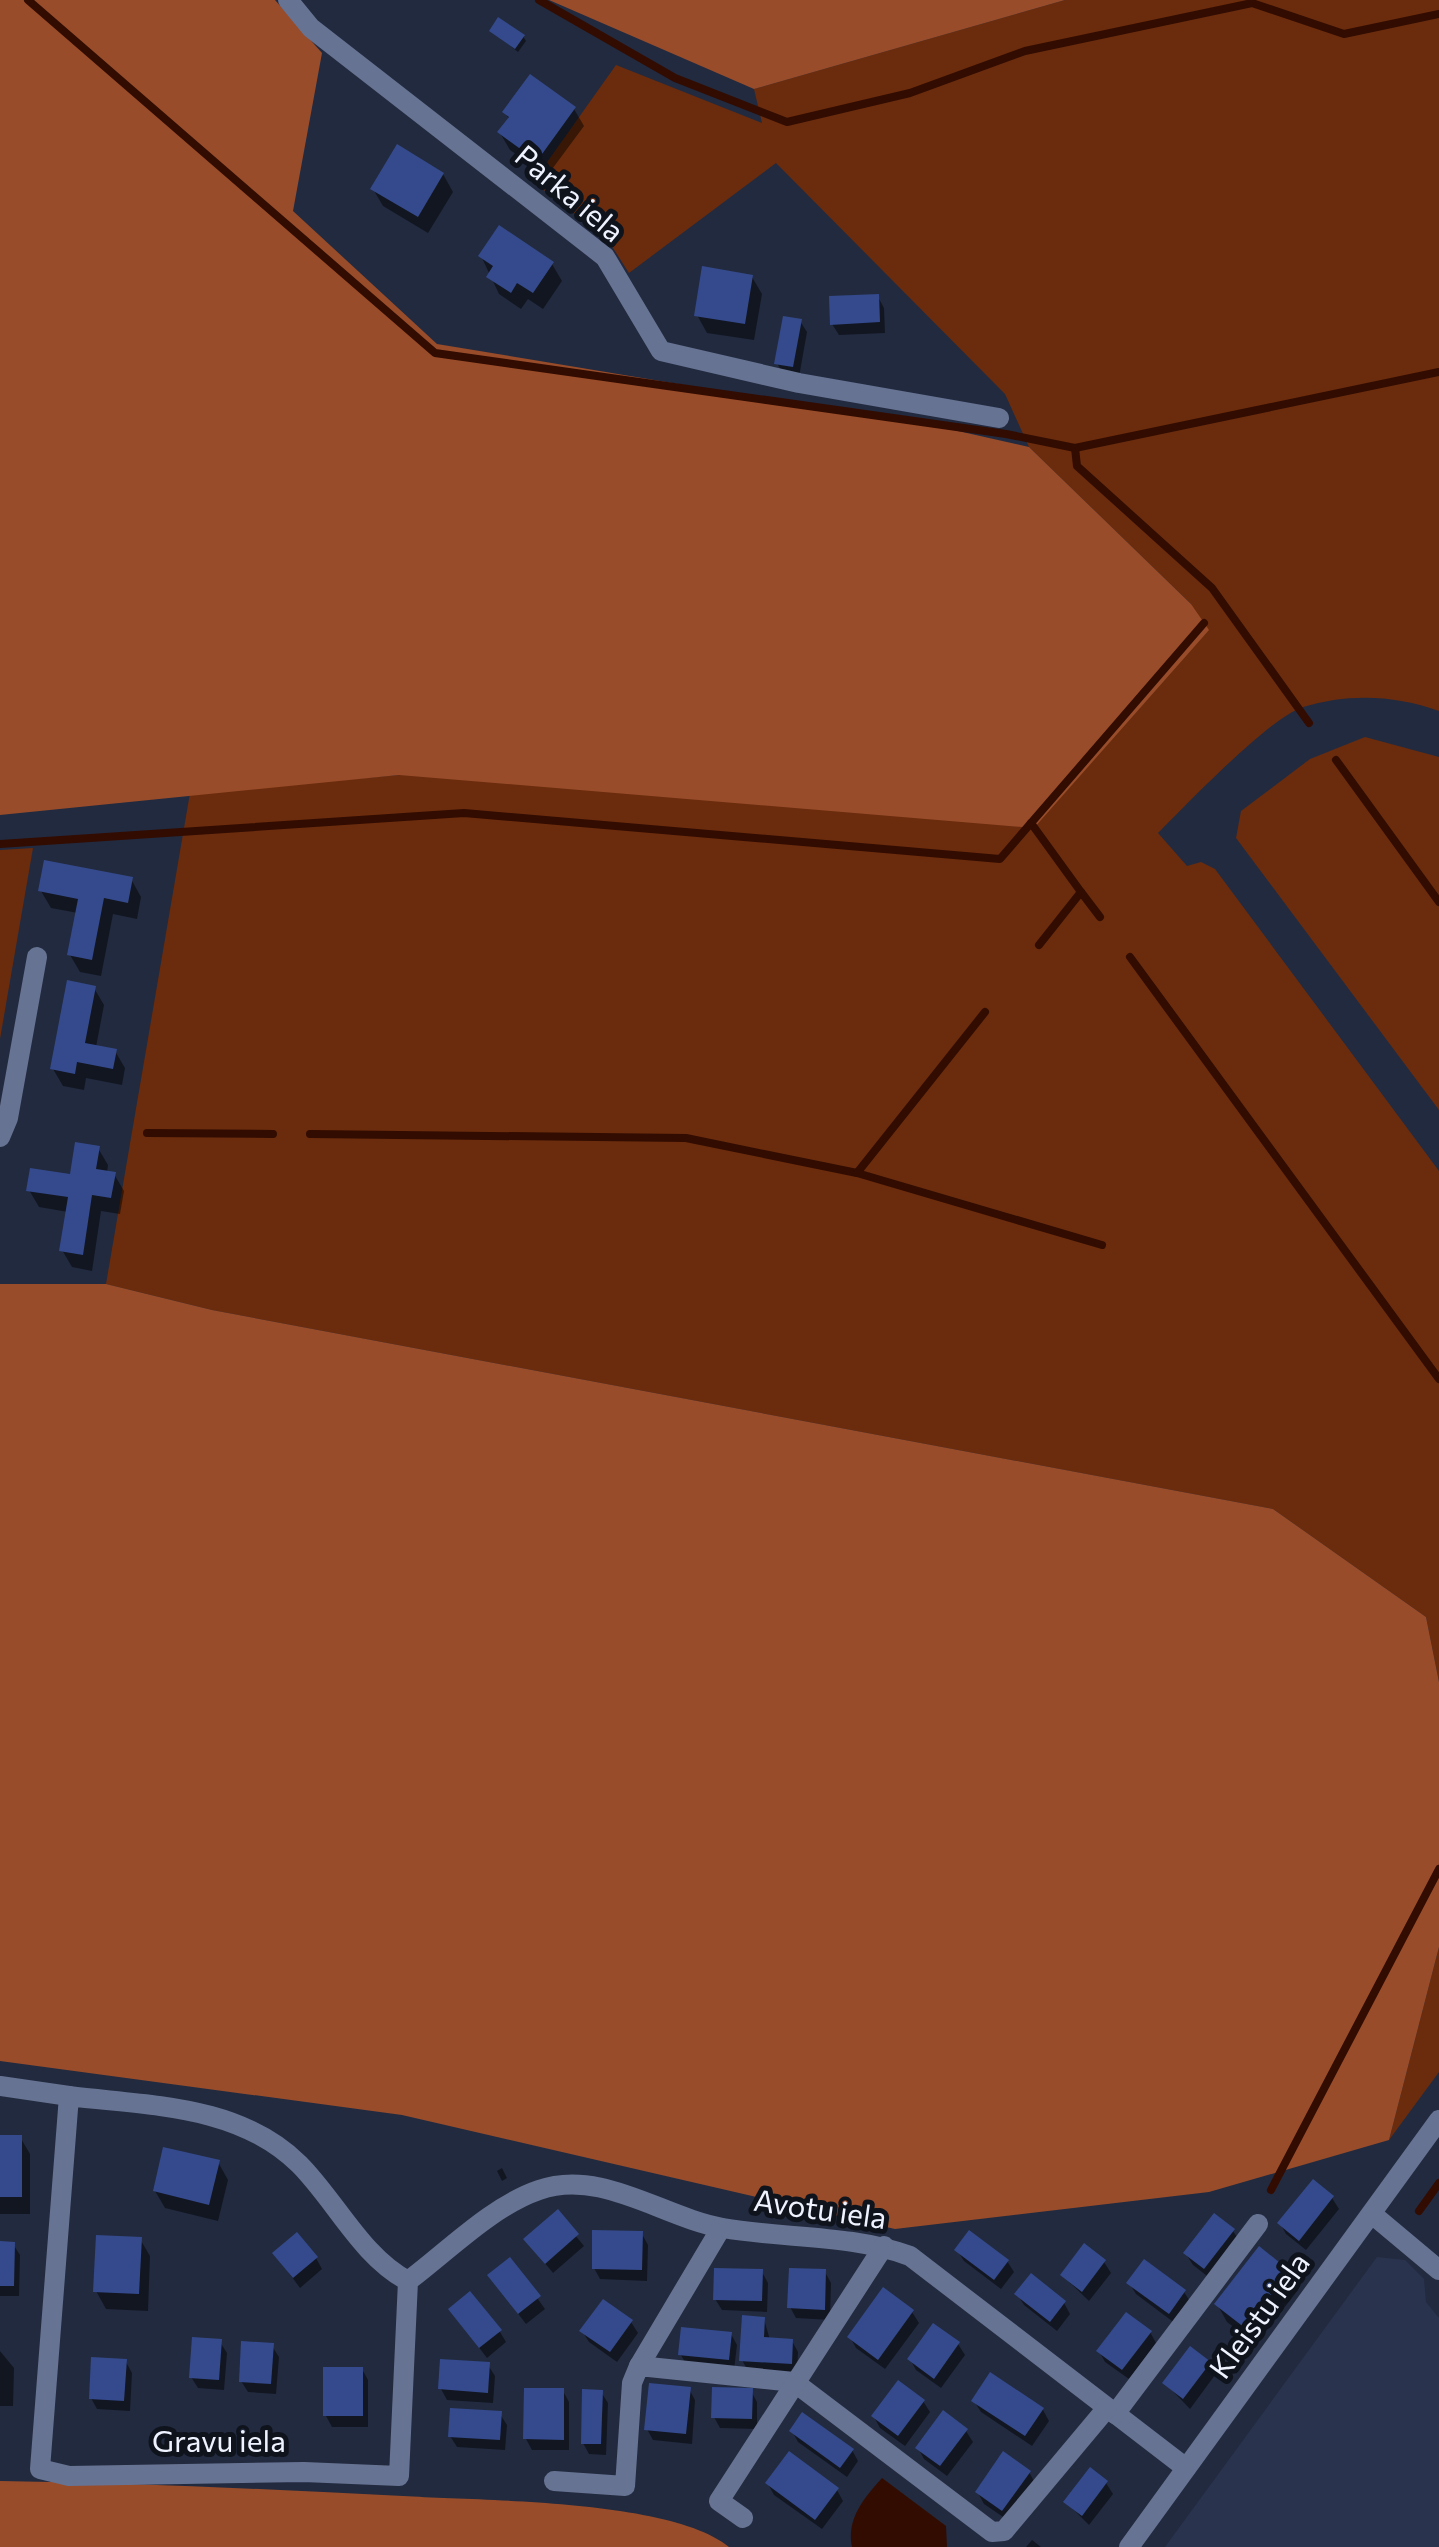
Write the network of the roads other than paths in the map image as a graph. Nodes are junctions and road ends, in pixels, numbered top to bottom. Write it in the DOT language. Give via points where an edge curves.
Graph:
graph roads {
  1 [pos="288,0"];
  2 [pos="999,418"];
  3 [pos="38,957"];
  4 [pos="0,1136"];
  5 [pos="0,2086"];
  6 [pos="69,2096"];
  7 [pos="1439,2120"];
  8 [pos="1372,2214"];
  9 [pos="1258,2224"];
  10 [pos="721,2228"];
  11 [pos="884,2246"];
  12 [pos="1439,2270"];
  13 [pos="408,2281"];
  14 [pos="639,2366"];
  15 [pos="794,2382"];
  16 [pos="1111,2411"];
  17 [pos="1186,2468"];
  18 [pos="554,2481"];
  19 [pos="743,2518"];
  20 [pos="1129,2547"];
  1 -- 2 [label="street, Parka iela" via="310,28 605,257 661,352"];
  3 -- 4 [label="street"];
  5 -- 6 [label="street"];
  6 -- 13 [label="street" via="224,2117 260,2135 297,2162 387,2270"];
  6 -- 13 [label="street, Gravu iela" via="40,2469 69,2476 399,2476"];
  7 -- 8 [label="street, Kleistu iela"];
  8 -- 12 [label="street"];
  8 -- 17 [label="street, Kleistu iela"];
  9 -- 16 [label="street"];
  10 -- 11 [label="street, Avotu iela"];
  10 -- 13 [label="street, Avotu iela" via="599,2187 541,2189"];
  10 -- 14 [label="street"];
  11 -- 15 [label="street"];
  11 -- 16 [label="street, Avotu iela" via="910,2256"];
  14 -- 15 [label="street"];
  14 -- 18 [label="street" via="632,2383 626,2486"];
  15 -- 16 [label="street" via="992,2532 1004,2531"];
  15 -- 19 [label="street" via="719,2501"];
  16 -- 17 [label="street, Avotu iela"];
  17 -- 20 [label="street, Kleistu iela"];
}
